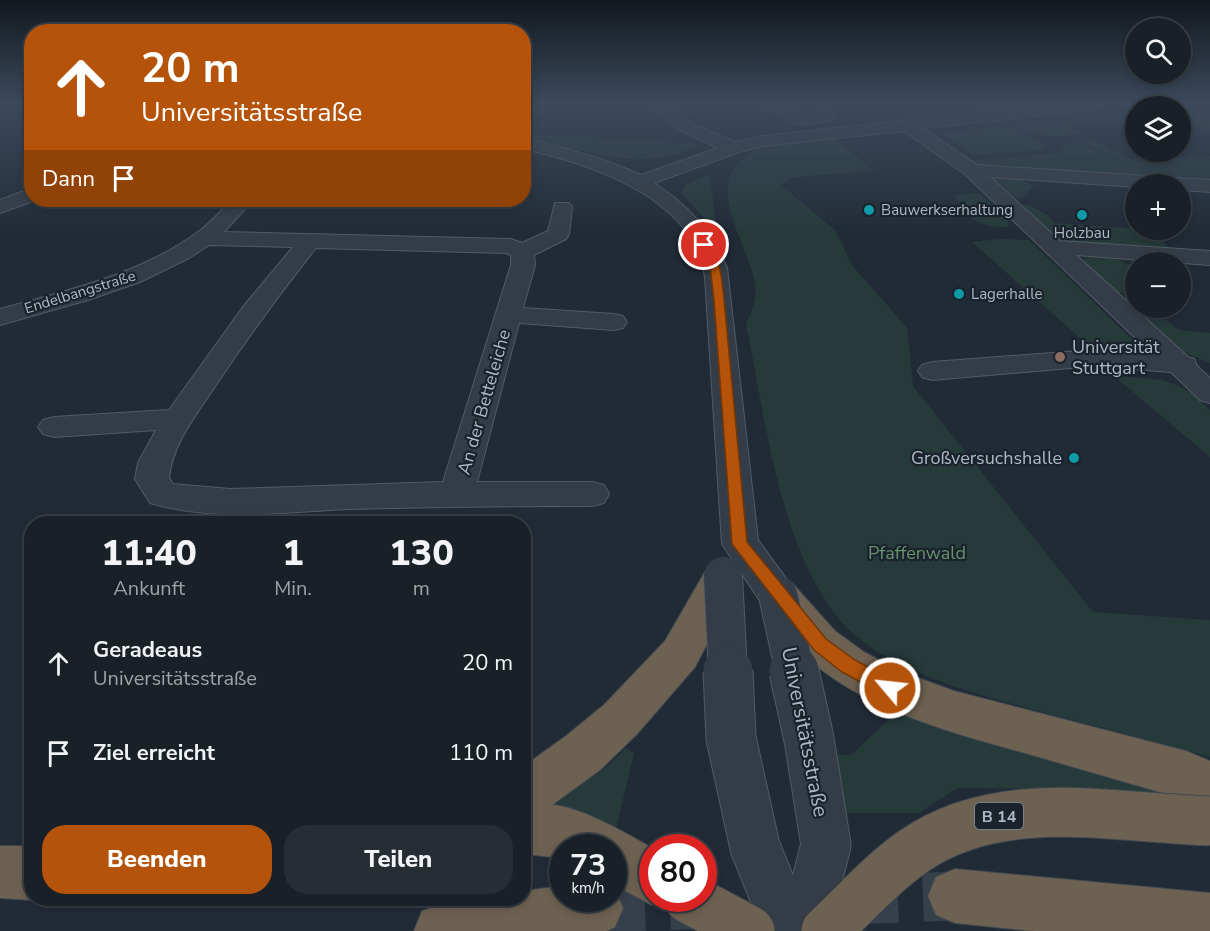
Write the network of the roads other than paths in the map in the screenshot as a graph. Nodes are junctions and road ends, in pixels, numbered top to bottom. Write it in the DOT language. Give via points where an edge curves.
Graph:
graph roads {
  1 [pos="547,148"];
  2 [pos="732,148"];
  3 [pos="941,148"];
  4 [pos="972,170"];
  5 [pos="640,182"];
  6 [pos="1210,186"];
  7 [pos="24,197"];
  8 [pos="0,207"];
  9 [pos="236,207"];
  10 [pos="562,207"];
  11 [pos="205,238"];
  12 [pos="311,240"];
  13 [pos="1051,247"];
  14 [pos="522,252"];
  15 [pos="1210,258"];
  16 [pos="508,315"];
  17 [pos="0,317"];
  18 [pos="615,322"];
  19 [pos="1179,364"];
  20 [pos="1210,368"];
  21 [pos="932,370"];
  22 [pos="1210,394"];
  23 [pos="178,419"];
  24 [pos="54,427"];
  25 [pos="458,493"];
  26 [pos="592,494"];
  27 [pos="731,560"];
  28 [pos="778,595"];
  29 [pos="1210,785"];
  30 [pos="531,790"];
  31 [pos="1210,822"];
  32 [pos="531,829"];
  33 [pos="570,834"];
  34 [pos="0,872"];
  35 [pos="24,873"];
  36 [pos="955,896"];
  37 [pos="569,912"];
  38 [pos="714,912"];
  39 [pos="1210,921"];
  40 [pos="442,931"];
  41 [pos="750,931"];
  42 [pos="789,931"];
  43 [pos="804,931"];
  44 [pos="826,931"];
  1 -- 5 [label="street" via="580,155"];
  2 -- 5 [label="street"];
  3 -- 4 [label="street"];
  4 -- 6 [label="street"];
  4 -- 13 [label="street"];
  5 -- 27 [label="street" via="672,206 698,234 714,265"];
  7 -- 8 [label="street"];
  9 -- 11 [label="street, Endelbangstraße"];
  10 -- 14 [label="street" via="558,234"];
  11 -- 12 [label="street"];
  11 -- 17 [label="street, Endelbangstraße" via="117,283"];
  12 -- 14 [label="street" via="511,246"];
  12 -- 23 [label="street, An der Betteleiche" via="252,312"];
  13 -- 15 [label="street"];
  13 -- 19 [label="street"];
  14 -- 16 [label="street, An der Betteleiche" via="523,265"];
  16 -- 18 [label="street"];
  16 -- 25 [label="street, An der Betteleiche"];
  19 -- 20 [label="street"];
  19 -- 21 [label="street" via="1093,358"];
  19 -- 22 [label="street"];
  23 -- 24 [label="street"];
  23 -- 25 [label="street, An der Betteleiche" via="154,463 153,479 162,494 187,500 242,500"];
  25 -- 26 [label="street"];
  27 -- 28 [label="street, Universitätsstraße"];
  27 -- 30 [label="highway" via="680,654 621,719 583,753"];
  27 -- 42 [label="street, bridge" via="730,738 755,847"];
  28 -- 29 [label="highway" via="820,644 849,666 890,688 954,712"];
  28 -- 43 [label="street, Universitätsstraße, bridge" via="809,739 826,845"];
  31 -- 44 [label="highway, B 14, bridge" via="1048,811 992,816 917,849"];
  32 -- 33 [label="highway"];
  34 -- 35 [label="highway"];
  36 -- 39 [label="highway"];
  37 -- 40 [label="highway"];
  38 -- 41 [label="highway, bridge"];
}
